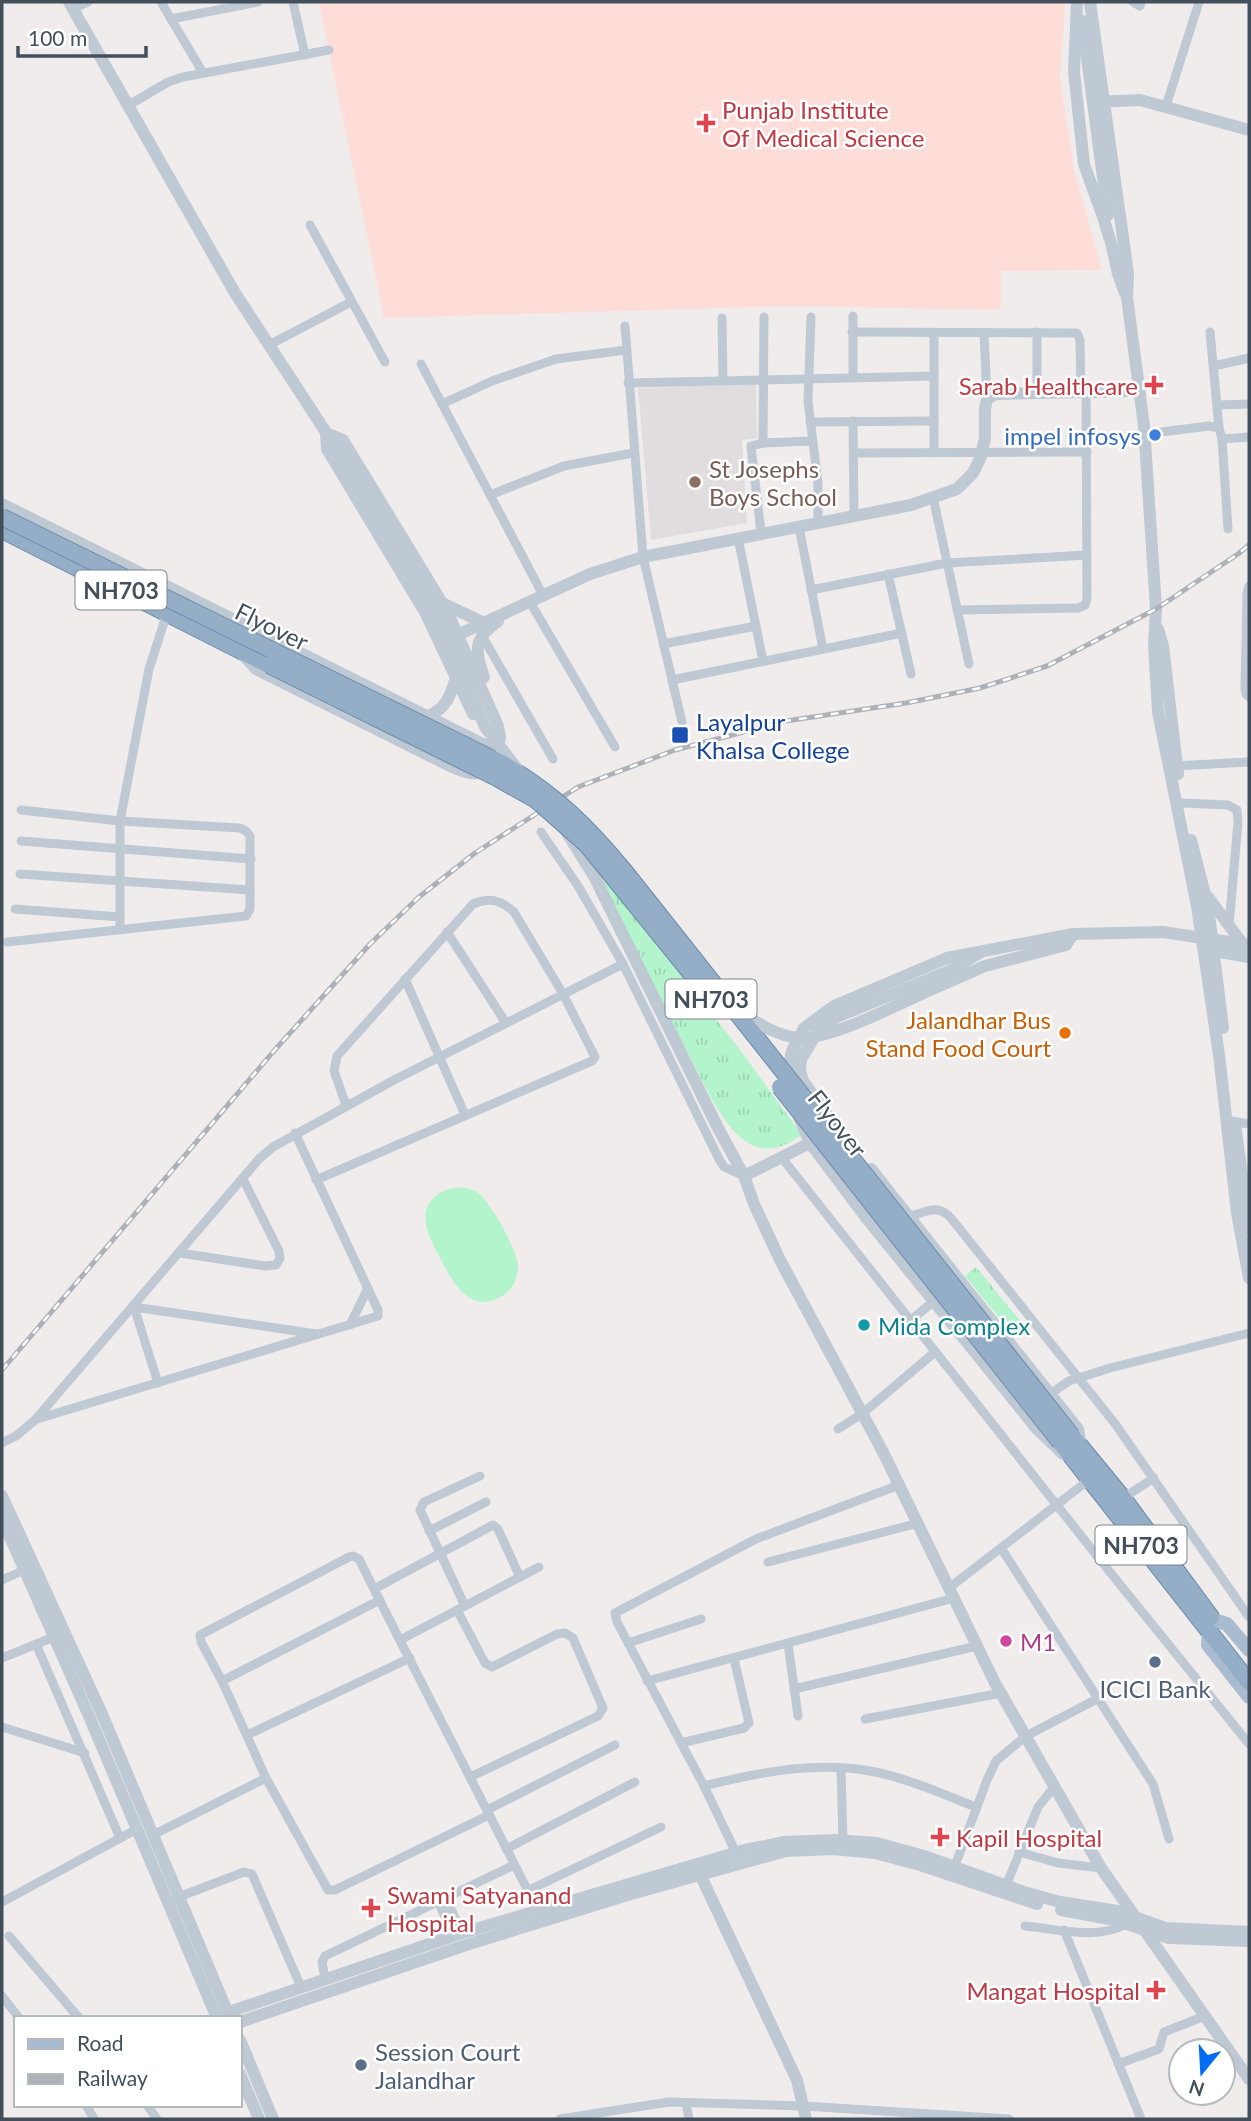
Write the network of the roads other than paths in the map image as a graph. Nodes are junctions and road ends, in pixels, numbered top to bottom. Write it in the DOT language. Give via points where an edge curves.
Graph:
graph roads {
  1 [pos="88,2"];
  2 [pos="161,2"];
  3 [pos="258,2"];
  4 [pos="293,2"];
  5 [pos="1078,2"];
  6 [pos="1090,2"];
  7 [pos="1133,2"];
  8 [pos="1141,2"];
  9 [pos="1199,2"];
  10 [pos="71,6"];
  11 [pos="171,19"];
  12 [pos="329,50"];
  13 [pos="305,55"];
  14 [pos="203,73"];
  15 [pos="1098,102"];
  16 [pos="129,105"];
  17 [pos="1077,105"];
  18 [pos="1166,106"];
  19 [pos="1249,130"];
  20 [pos="310,225"];
  21 [pos="1112,246"];
  22 [pos="1127,297"];
  23 [pos="351,302"];
  24 [pos="853,316"];
  25 [pos="764,317"];
  26 [pos="811,317"];
  27 [pos="723,318"];
  28 [pos="625,326"];
  29 [pos="852,332"];
  30 [pos="1037,332"];
  31 [pos="1210,332"];
  32 [pos="934,333"];
  33 [pos="984,333"];
  34 [pos="269,345"];
  35 [pos="625,350"];
  36 [pos="1249,359"];
  37 [pos="385,362"];
  38 [pos="421,365"];
  39 [pos="1214,366"];
  40 [pos="934,376"];
  41 [pos="808,377"];
  42 [pos="853,377"];
  43 [pos="762,379"];
  44 [pos="723,380"];
  45 [pos="628,383"];
  46 [pos="1139,391"];
  47 [pos="1084,392"];
  48 [pos="1037,393"];
  49 [pos="987,399"];
  50 [pos="442,404"];
  51 [pos="1249,404"];
  52 [pos="1218,405"];
  53 [pos="853,421"];
  54 [pos="934,421"];
  55 [pos="810,422"];
  56 [pos="1219,428"];
  57 [pos="326,433"];
  58 [pos="1145,434"];
  59 [pos="1249,437"];
  60 [pos="1222,439"];
  61 [pos="812,441"];
  62 [pos="763,443"];
  63 [pos="934,452"];
  64 [pos="982,452"];
  65 [pos="1087,452"];
  66 [pos="633,453"];
  67 [pos="855,453"];
  68 [pos="490,495"];
  69 [pos="933,497"];
  70 [pos="2,504"];
  71 [pos="855,516"];
  72 [pos="2,517"];
  73 [pos="818,523"];
  74 [pos="799,527"];
  75 [pos="1228,529"];
  76 [pos="2,530"];
  77 [pos="761,533"];
  78 [pos="738,538"];
  79 [pos="1087,555"];
  80 [pos="643,557"];
  81 [pos="947,563"];
  82 [pos="888,574"];
  83 [pos="1249,586"];
  84 [pos="811,590"];
  85 [pos="544,597"];
  86 [pos="441,601"];
  87 [pos="524,605"];
  88 [pos="957,610"];
  89 [pos="167,613"];
  90 [pos="757,626"];
  91 [pos="481,628"];
  92 [pos="902,633"];
  93 [pos="457,634"];
  94 [pos="440,643"];
  95 [pos="663,644"];
  96 [pos="823,649"];
  97 [pos="240,651"];
  98 [pos="764,661"];
  99 [pos="969,664"];
  100 [pos="911,674"];
  101 [pos="456,677"];
  102 [pos="672,680"];
  103 [pos="1249,697"];
  104 [pos="428,716"];
  105 [pos="682,722"];
  106 [pos="498,729"];
  107 [pos="615,747"];
  108 [pos="497,751"];
  109 [pos="553,759"];
  110 [pos="1249,762"];
  111 [pos="1172,766"];
  112 [pos="523,775"];
  113 [pos="1182,803"];
  114 [pos="21,810"];
  115 [pos="120,821"];
  116 [pos="561,822"];
  117 [pos="541,832"];
  118 [pos="21,841"];
  119 [pos="120,849"];
  120 [pos="251,859"];
  121 [pos="20,874"];
  122 [pos="120,879"];
  123 [pos="250,890"];
  124 [pos="1204,891"];
  125 [pos="15,909"];
  126 [pos="120,917"];
  127 [pos="1229,925"];
  128 [pos="120,928"];
  129 [pos="447,932"];
  130 [pos="1073,934"];
  131 [pos="7,942"];
  132 [pos="1208,944"];
  133 [pos="1246,944"];
  134 [pos="979,953"];
  135 [pos="1249,957"];
  136 [pos="623,964"];
  137 [pos="405,979"];
  138 [pos="564,994"];
  139 [pos="730,1006"];
  140 [pos="506,1023"];
  141 [pos="439,1057"];
  142 [pos="346,1105"];
  143 [pos="465,1115"];
  144 [pos="1231,1121"];
  145 [pos="834,1124"];
  146 [pos="1249,1124"];
  147 [pos="295,1133"];
  148 [pos="810,1143"];
  149 [pos="782,1158"];
  150 [pos="744,1176"];
  151 [pos="243,1179"];
  152 [pos="316,1180"];
  153 [pos="909,1217"];
  154 [pos="1249,1228"];
  155 [pos="180,1253"];
  156 [pos="1249,1278"];
  157 [pos="368,1288"];
  158 [pos="934,1301"];
  159 [pos="134,1307"];
  160 [pos="910,1321"];
  161 [pos="350,1325"];
  162 [pos="1249,1333"];
  163 [pos="322,1335"];
  164 [pos="934,1352"];
  165 [pos="1080,1378"];
  166 [pos="158,1382"];
  167 [pos="1050,1394"];
  168 [pos="863,1413"];
  169 [pos="36,1420"];
  170 [pos="838,1429"];
  171 [pos="2,1443"];
  172 [pos="1072,1446"];
  173 [pos="480,1476"];
  174 [pos="1154,1478"];
  175 [pos="1090,1479"];
  176 [pos="900,1485"];
  177 [pos="2,1496"];
  178 [pos="1123,1498"];
  179 [pos="486,1502"];
  180 [pos="1056,1505"];
  181 [pos="2,1519"];
  182 [pos="919,1522"];
  183 [pos="429,1531"];
  184 [pos="1001,1548"];
  185 [pos="439,1554"];
  186 [pos="768,1562"];
  187 [pos="539,1567"];
  188 [pos="29,1568"];
  189 [pos="520,1577"];
  190 [pos="2,1580"];
  191 [pos="374,1590"];
  192 [pos="951,1593"];
  193 [pos="380,1600"];
  194 [pos="461,1608"];
  195 [pos="1249,1617"];
  196 [pos="701,1619"];
  197 [pos="1211,1626"];
  198 [pos="54,1637"];
  199 [pos="400,1640"];
  200 [pos="628,1643"];
  201 [pos="36,1644"];
  202 [pos="788,1644"];
  203 [pos="1224,1644"];
  204 [pos="977,1646"];
  205 [pos="1249,1650"];
  206 [pos="410,1658"];
  207 [pos="734,1659"];
  208 [pos="3,1660"];
  209 [pos="1249,1666"];
  210 [pos="222,1681"];
  211 [pos="647,1681"];
  212 [pos="1249,1682"];
  213 [pos="794,1689"];
  214 [pos="1001,1693"];
  215 [pos="1249,1697"];
  216 [pos="1097,1699"];
  217 [pos="798,1716"];
  218 [pos="865,1720"];
  219 [pos="2,1727"];
  220 [pos="247,1735"];
  221 [pos="1026,1736"];
  222 [pos="681,1743"];
  223 [pos="1249,1744"];
  224 [pos="615,1745"];
  225 [pos="85,1753"];
  226 [pos="841,1768"];
  227 [pos="470,1777"];
  228 [pos="266,1778"];
  229 [pos="635,1782"];
  230 [pos="704,1786"];
  231 [pos="1055,1786"];
  232 [pos="976,1807"];
  233 [pos="488,1812"];
  234 [pos="661,1827"];
  235 [pos="137,1829"];
  236 [pos="153,1835"];
  237 [pos="120,1838"];
  238 [pos="1169,1839"];
  239 [pos="843,1840"];
  240 [pos="506,1849"];
  241 [pos="1020,1852"];
  242 [pos="738,1858"];
  243 [pos="514,1865"];
  244 [pos="1101,1868"];
  245 [pos="698,1869"];
  246 [pos="952,1871"];
  247 [pos="1006,1886"];
  248 [pos="527,1891"];
  249 [pos="174,1899"];
  250 [pos="442,1900"];
  251 [pos="2,1902"];
  252 [pos="540,1916"];
  253 [pos="1131,1920"];
  254 [pos="1025,1926"];
  255 [pos="1143,1929"];
  256 [pos="1064,1930"];
  257 [pos="1249,1932"];
  258 [pos="458,1935"];
  259 [pos="9,1936"];
  260 [pos="1249,1941"];
  261 [pos="367,1972"];
  262 [pos="325,1979"];
  263 [pos="301,1987"];
  264 [pos="2,1996"];
  265 [pos="17,2016"];
  266 [pos="77,2016"];
  267 [pos="221,2016"];
  268 [pos="1205,2016"];
  269 [pos="242,2021"];
  270 [pos="242,2045"];
  271 [pos="1118,2064"];
  272 [pos="242,2079"];
  273 [pos="1249,2079"];
  274 [pos="686,2103"];
  275 [pos="805,2113"];
  276 [pos="618,2115"];
  277 [pos="259,2119"];
  278 [pos="273,2119"];
  279 [pos="560,2119"];
  280 [pos="689,2119"];
  281 [pos="1009,2119"];
  282 [pos="1140,2119"];
  1 -- 10 [label="street"];
  2 -- 11 [label="street"];
  3 -- 11 [label="street"];
  4 -- 13 [label="street"];
  5 -- 15 [label="street"];
  5 -- 17 [label="street"];
  6 -- 15 [label="street"];
  7 -- 8 [label="street" via="1140,6"];
  9 -- 18 [label="street"];
  10 -- 16 [label="street"];
  11 -- 14 [label="street"];
  12 -- 13 [label="street"];
  13 -- 14 [label="street"];
  14 -- 16 [label="street" via="167,82"];
  15 -- 17 [label="street"];
  15 -- 18 [label="street" via="1140,100"];
  15 -- 21 [label="street"];
  15 -- 22 [label="street" via="1128,273"];
  16 -- 34 [label="street"];
  17 -- 21 [label="street" via="1084,164"];
  18 -- 19 [label="street"];
  20 -- 23 [label="street"];
  21 -- 22 [label="street"];
  22 -- 46 [label="street"];
  23 -- 34 [label="street"];
  23 -- 37 [label="street"];
  24 -- 29 [label="street"];
  25 -- 43 [label="street"];
  26 -- 41 [label="street"];
  27 -- 44 [label="street"];
  28 -- 35 [label="street"];
  29 -- 32 [label="street"];
  29 -- 42 [label="street"];
  30 -- 33 [label="street"];
  30 -- 47 [label="street" via="1079,336"];
  30 -- 48 [label="street"];
  31 -- 39 [label="street"];
  32 -- 33 [label="street"];
  32 -- 40 [label="street"];
  33 -- 49 [label="street"];
  34 -- 57 [label="street"];
  35 -- 45 [label="street"];
  35 -- 50 [label="street" via="556,359"];
  36 -- 39 [label="street"];
  38 -- 50 [label="street"];
  39 -- 52 [label="street"];
  40 -- 42 [label="street"];
  40 -- 54 [label="street"];
  41 -- 42 [label="street"];
  41 -- 43 [label="street"];
  41 -- 55 [label="street"];
  43 -- 44 [label="street"];
  43 -- 62 [label="street"];
  44 -- 45 [label="street"];
  45 -- 66 [label="street"];
  46 -- 47 [label="street"];
  46 -- 58 [label="street"];
  47 -- 48 [label="street"];
  47 -- 65 [label="street"];
  48 -- 49 [label="street" via="996,394"];
  49 -- 64 [label="street"];
  50 -- 68 [label="street"];
  51 -- 52 [label="street"];
  52 -- 56 [label="street"];
  53 -- 54 [label="street"];
  53 -- 55 [label="street"];
  53 -- 67 [label="street"];
  54 -- 63 [label="street"];
  55 -- 61 [label="street"];
  56 -- 58 [label="street"];
  56 -- 60 [label="street"];
  57 -- 86 [label="street" via="343,440"];
  57 -- 94 [label="street" via="327,449"];
  57 -- 112 [label="street, Flyover, bridge" via="433,605 485,727"];
  58 -- 111 [label="street" via="1157,626 1163,646"];
  59 -- 60 [label="street"];
  60 -- 75 [label="street"];
  61 -- 62 [label="street"];
  61 -- 73 [label="street"];
  62 -- 77 [label="street" via="750,450"];
  63 -- 64 [label="street"];
  63 -- 67 [label="street"];
  64 -- 65 [label="street"];
  64 -- 69 [label="street" via="973,472 957,489"];
  65 -- 79 [label="street"];
  66 -- 68 [label="street" via="564,466"];
  66 -- 80 [label="street"];
  67 -- 71 [label="street"];
  68 -- 85 [label="street"];
  69 -- 71 [label="street"];
  69 -- 81 [label="street"];
  70 -- 104 [label="street"];
  71 -- 73 [label="street"];
  72 -- 112 [label="highway, Flyover / NH703, bridge"];
  73 -- 74 [label="street"];
  74 -- 77 [label="street"];
  74 -- 84 [label="street"];
  76 -- 89 [label="highway, NH703"];
  77 -- 78 [label="street"];
  78 -- 80 [label="street"];
  78 -- 90 [label="street"];
  79 -- 81 [label="street"];
  79 -- 88 [label="street" via="1087,599 1078,608"];
  80 -- 85 [label="street" via="590,573"];
  80 -- 95 [label="street"];
  81 -- 82 [label="street"];
  81 -- 88 [label="street"];
  82 -- 84 [label="street"];
  82 -- 92 [label="street"];
  83 -- 103 [label="street" via="1245,688"];
  84 -- 96 [label="street"];
  85 -- 87 [label="street"];
  86 -- 91 [label="street"];
  86 -- 93 [label="street"];
  87 -- 91 [label="street"];
  87 -- 107 [label="street"];
  88 -- 99 [label="street"];
  89 -- 97 [label="highway, NH703"];
  89 -- 115 [label="street" via="149,669"];
  90 -- 95 [label="street"];
  90 -- 98 [label="street"];
  91 -- 93 [label="street"];
  91 -- 106 [label="street" via="477,650 500,714"];
  91 -- 109 [label="street"];
  92 -- 96 [label="street"];
  92 -- 100 [label="street"];
  93 -- 94 [label="street"];
  93 -- 106 [label="street"];
  94 -- 101 [label="street"];
  95 -- 102 [label="street"];
  96 -- 98 [label="street"];
  97 -- 108 [label="street" via="256,669 470,774 491,765"];
  97 -- 116 [label="highway, Flyover / NH703, bridge" via="495,777 536,800"];
  98 -- 102 [label="street"];
  101 -- 104 [label="street" via="445,704"];
  101 -- 108 [label="street" via="482,732"];
  102 -- 105 [label="street"];
  104 -- 108 [label="street"];
  106 -- 108 [label="street"];
  110 -- 111 [label="street"];
  111 -- 113 [label="street"];
  111 -- 132 [label="street"];
  112 -- 139 [label="highway, Flyover / NH703, bridge" via="589,829"];
  113 -- 124 [label="street"];
  113 -- 127 [label="street" via="1228,805 1237,810"];
  114 -- 115 [label="street"];
  115 -- 119 [label="street"];
  115 -- 120 [label="street" via="240,828 250,836"];
  116 -- 150 [label="street, Flyover, bridge" via="596,878"];
  116 -- 172 [label="highway, Flyover / NH703, bridge" via="587,845"];
  117 -- 136 [label="street"];
  118 -- 119 [label="street"];
  119 -- 120 [label="street"];
  119 -- 122 [label="street"];
  120 -- 123 [label="street"];
  121 -- 122 [label="street"];
  122 -- 123 [label="street"];
  122 -- 126 [label="street"];
  123 -- 128 [label="street" via="246,916"];
  124 -- 127 [label="street"];
  124 -- 132 [label="street"];
  125 -- 126 [label="street"];
  126 -- 128 [label="street"];
  127 -- 133 [label="street"];
  128 -- 131 [label="street"];
  129 -- 137 [label="street"];
  129 -- 138 [label="street" via="473,904 484,899 506,904"];
  129 -- 140 [label="street"];
  130 -- 132 [label="street" via="1163,932"];
  130 -- 134 [label="street"];
  130 -- 139 [label="street, Flyover, bridge" via="1066,945 985,966 816,1037 780,1033"];
  132 -- 133 [label="street"];
  132 -- 135 [label="street"];
  132 -- 144 [label="street"];
  134 -- 145 [label="street" via="820,1028 801,1059 800,1070"];
  134 -- 148 [label="street" via="947,958 834,1006 804,1028 788,1069 796,1111"];
  136 -- 138 [label="street"];
  136 -- 150 [label="street" via="719,1159 724,1167"];
  137 -- 141 [label="street"];
  137 -- 142 [label="street" via="337,1056 334,1071"];
  138 -- 140 [label="street"];
  138 -- 143 [label="street" via="594,1052 592,1061"];
  139 -- 172 [label="highway, Flyover / NH703, bridge"];
  140 -- 141 [label="street"];
  141 -- 142 [label="street"];
  141 -- 143 [label="street"];
  142 -- 147 [label="street"];
  143 -- 152 [label="street"];
  144 -- 146 [label="street"];
  144 -- 154 [label="street"];
  144 -- 156 [label="street" via="1237,1213"];
  145 -- 148 [label="street"];
  145 -- 153 [label="street"];
  147 -- 151 [label="street" via="259,1159"];
  147 -- 152 [label="street"];
  148 -- 149 [label="street"];
  148 -- 158 [label="street"];
  149 -- 150 [label="street"];
  149 -- 160 [label="street"];
  150 -- 168 [label="street, Flyover" via="780,1259"];
  151 -- 155 [label="street"];
  151 -- 155 [label="street" via="279,1251 276,1265"];
  152 -- 157 [label="street"];
  153 -- 165 [label="street" via="936,1209 945,1212"];
  153 -- 167 [label="street"];
  155 -- 159 [label="street"];
  157 -- 161 [label="street"];
  157 -- 161 [label="street" via="378,1317"];
  158 -- 160 [label="street"];
  158 -- 172 [label="street" via="1037,1429 1060,1453"];
  159 -- 163 [label="street"];
  159 -- 166 [label="street"];
  159 -- 169 [label="street"];
  160 -- 164 [label="street"];
  161 -- 163 [label="street"];
  162 -- 165 [label="street"];
  163 -- 166 [label="street"];
  164 -- 168 [label="street"];
  164 -- 180 [label="street"];
  165 -- 167 [label="street"];
  165 -- 174 [label="street"];
  166 -- 169 [label="street"];
  167 -- 172 [label="street" via="1078,1429"];
  168 -- 170 [label="street"];
  168 -- 176 [label="street, Flyover"];
  169 -- 171 [label="street"];
  172 -- 175 [label="highway, NH703"];
  172 -- 178 [label="highway, NH703"];
  173 -- 183 [label="street" via="421,1506"];
  174 -- 178 [label="street"];
  174 -- 195 [label="street"];
  175 -- 180 [label="street"];
  175 -- 197 [label="highway, NH703"];
  176 -- 182 [label="street, Flyover"];
  176 -- 200 [label="street" via="756,1538 615,1613"];
  177 -- 188 [label="street"];
  178 -- 197 [label="highway, NH703"];
  179 -- 183 [label="street"];
  180 -- 184 [label="street"];
  180 -- 223 [label="street"];
  181 -- 188 [label="street"];
  182 -- 186 [label="street"];
  182 -- 192 [label="street, Flyover"];
  183 -- 185 [label="street"];
  184 -- 192 [label="street"];
  184 -- 216 [label="street"];
  185 -- 189 [label="street" via="493,1525"];
  185 -- 191 [label="street"];
  185 -- 194 [label="street"];
  187 -- 189 [label="street"];
  188 -- 190 [label="street"];
  188 -- 198 [label="street"];
  188 -- 236 [label="street"];
  189 -- 194 [label="street"];
  191 -- 193 [label="street"];
  191 -- 210 [label="street" via="359,1559 353,1556 203,1632 201,1642"];
  192 -- 202 [label="street"];
  192 -- 204 [label="street, Flyover"];
  193 -- 199 [label="street"];
  193 -- 210 [label="street"];
  194 -- 199 [label="street"];
  194 -- 227 [label="street" via="485,1663 492,1667 557,1634 570,1635 603,1708 598,1716"];
  196 -- 200 [label="street"];
  197 -- 203 [label="highway, NH703"];
  197 -- 205 [label="main road" via="1227,1624"];
  197 -- 215 [label="main road" via="1208,1645"];
  198 -- 201 [label="street"];
  198 -- 235 [label="street"];
  199 -- 206 [label="street"];
  200 -- 211 [label="street"];
  201 -- 208 [label="street"];
  201 -- 225 [label="street"];
  202 -- 207 [label="street"];
  202 -- 213 [label="street"];
  203 -- 209 [label="highway, NH703"];
  203 -- 212 [label="highway, NH703"];
  204 -- 213 [label="street"];
  204 -- 214 [label="street, Flyover"];
  206 -- 220 [label="street"];
  206 -- 227 [label="street"];
  207 -- 211 [label="street"];
  207 -- 222 [label="street" via="749,1723"];
  210 -- 220 [label="street"];
  211 -- 222 [label="street"];
  213 -- 217 [label="street"];
  214 -- 218 [label="street"];
  214 -- 221 [label="street, Flyover"];
  216 -- 221 [label="street"];
  216 -- 238 [label="street" via="1156,1789"];
  219 -- 225 [label="street"];
  220 -- 228 [label="street"];
  221 -- 231 [label="street, Flyover"];
  221 -- 232 [label="street" via="996,1761"];
  222 -- 230 [label="street"];
  224 -- 233 [label="street"];
  225 -- 237 [label="street"];
  226 -- 230 [label="street" via="760,1774"];
  226 -- 232 [label="street" via="897,1778"];
  226 -- 239 [label="street"];
  227 -- 233 [label="street"];
  228 -- 233 [label="street" via="332,1891"];
  228 -- 236 [label="street"];
  229 -- 240 [label="street"];
  230 -- 242 [label="street"];
  231 -- 241 [label="street" via="1038,1807"];
  231 -- 244 [label="street, Flyover"];
  232 -- 246 [label="street"];
  233 -- 240 [label="street"];
  234 -- 248 [label="street"];
  235 -- 237 [label="street"];
  235 -- 249 [label="street"];
  236 -- 249 [label="street"];
  237 -- 251 [label="street"];
  239 -- 242 [label="street" via="784,1842"];
  239 -- 246 [label="street" via="877,1843"];
  240 -- 243 [label="street"];
  241 -- 244 [label="street"];
  241 -- 247 [label="street"];
  242 -- 245 [label="street"];
  242 -- 246 [label="street" via="833,1849 875,1853"];
  243 -- 248 [label="street"];
  243 -- 250 [label="street"];
  244 -- 253 [label="street, Flyover"];
  245 -- 252 [label="street"];
  245 -- 275 [label="street" via="797,2080"];
  246 -- 247 [label="street"];
  246 -- 253 [label="street" via="1021,1900"];
  247 -- 253 [label="street" via="1060,1902 1101,1907"];
  248 -- 252 [label="street"];
  249 -- 263 [label="street" via="244,1872 252,1874"];
  249 -- 267 [label="street"];
  250 -- 258 [label="street"];
  250 -- 262 [label="street" via="325,1956"];
  252 -- 258 [label="street"];
  252 -- 261 [label="street"];
  253 -- 255 [label="street, Flyover"];
  253 -- 256 [label="street" via="1100,1933"];
  253 -- 257 [label="street" via="1165,1928"];
  254 -- 256 [label="street"];
  255 -- 260 [label="street" via="1169,1938"];
  255 -- 268 [label="street, Flyover"];
  256 -- 271 [label="street"];
  258 -- 261 [label="street"];
  259 -- 266 [label="street"];
  261 -- 262 [label="street"];
  261 -- 269 [label="street"];
  262 -- 263 [label="street"];
  263 -- 267 [label="street"];
  264 -- 265 [label="street"];
  268 -- 271 [label="street" via="1164,2032 1159,2049"];
  268 -- 273 [label="street, Flyover"];
  270 -- 278 [label="street"];
  271 -- 282 [label="street"];
  272 -- 277 [label="street"];
  274 -- 275 [label="street"];
  274 -- 276 [label="street" via="669,2102"];
  274 -- 280 [label="street"];
  275 -- 281 [label="street"];
  276 -- 279 [label="street"];
}
